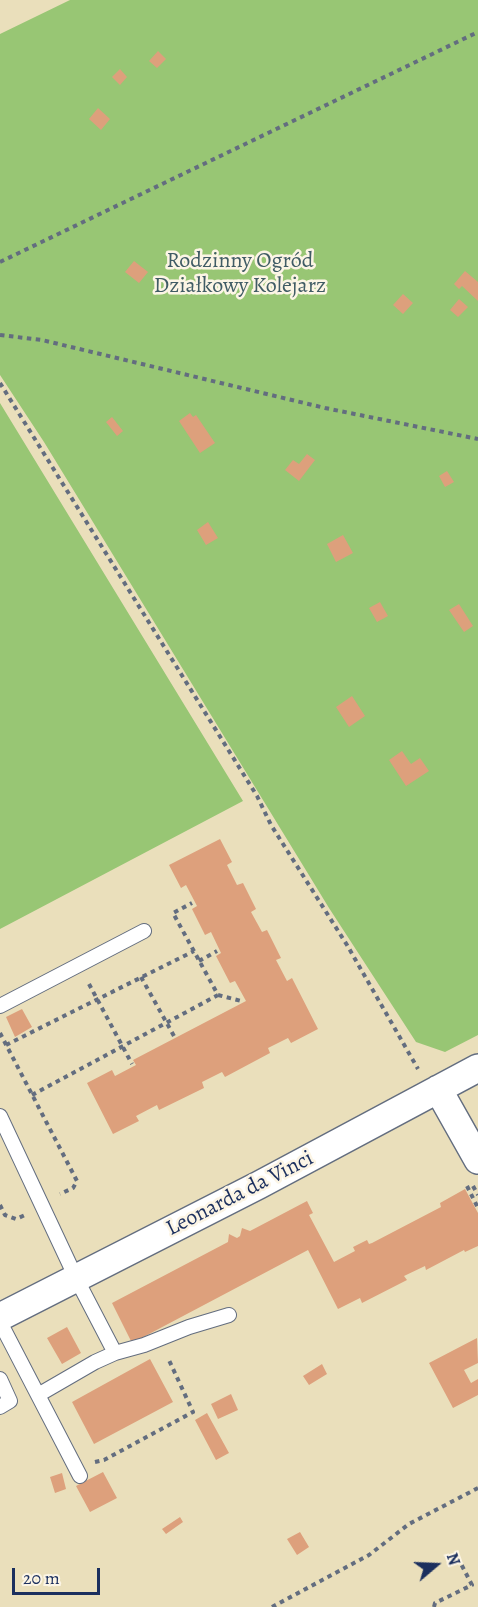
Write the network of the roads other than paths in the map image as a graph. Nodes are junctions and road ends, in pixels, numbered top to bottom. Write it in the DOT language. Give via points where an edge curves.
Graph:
graph roads {
  1 [pos="144,931"];
  2 [pos="0,1006"];
  3 [pos="478,1068"];
  4 [pos="438,1089"];
  5 [pos="0,1116"];
  6 [pos="478,1160"];
  7 [pos="76,1278"];
  8 [pos="229,1315"];
  9 [pos="0,1320"];
  10 [pos="115,1353"];
  11 [pos="0,1379"];
  12 [pos="38,1395"];
  13 [pos="0,1407"];
  14 [pos="80,1476"];
  1 -- 2 [label="lane"];
  3 -- 4 [label="street, Leonarda da Vinci"];
  4 -- 6 [label="street"];
  4 -- 7 [label="street, Leonarda da Vinci"];
  5 -- 7 [label="lane"];
  7 -- 9 [label="street, Leonarda da Vinci"];
  7 -- 10 [label="lane"];
  8 -- 10 [label="lane"];
  9 -- 12 [label="lane"];
  10 -- 12 [label="lane"];
  11 -- 13 [label="lane" via="10,1401"];
  12 -- 14 [label="lane"];
}
